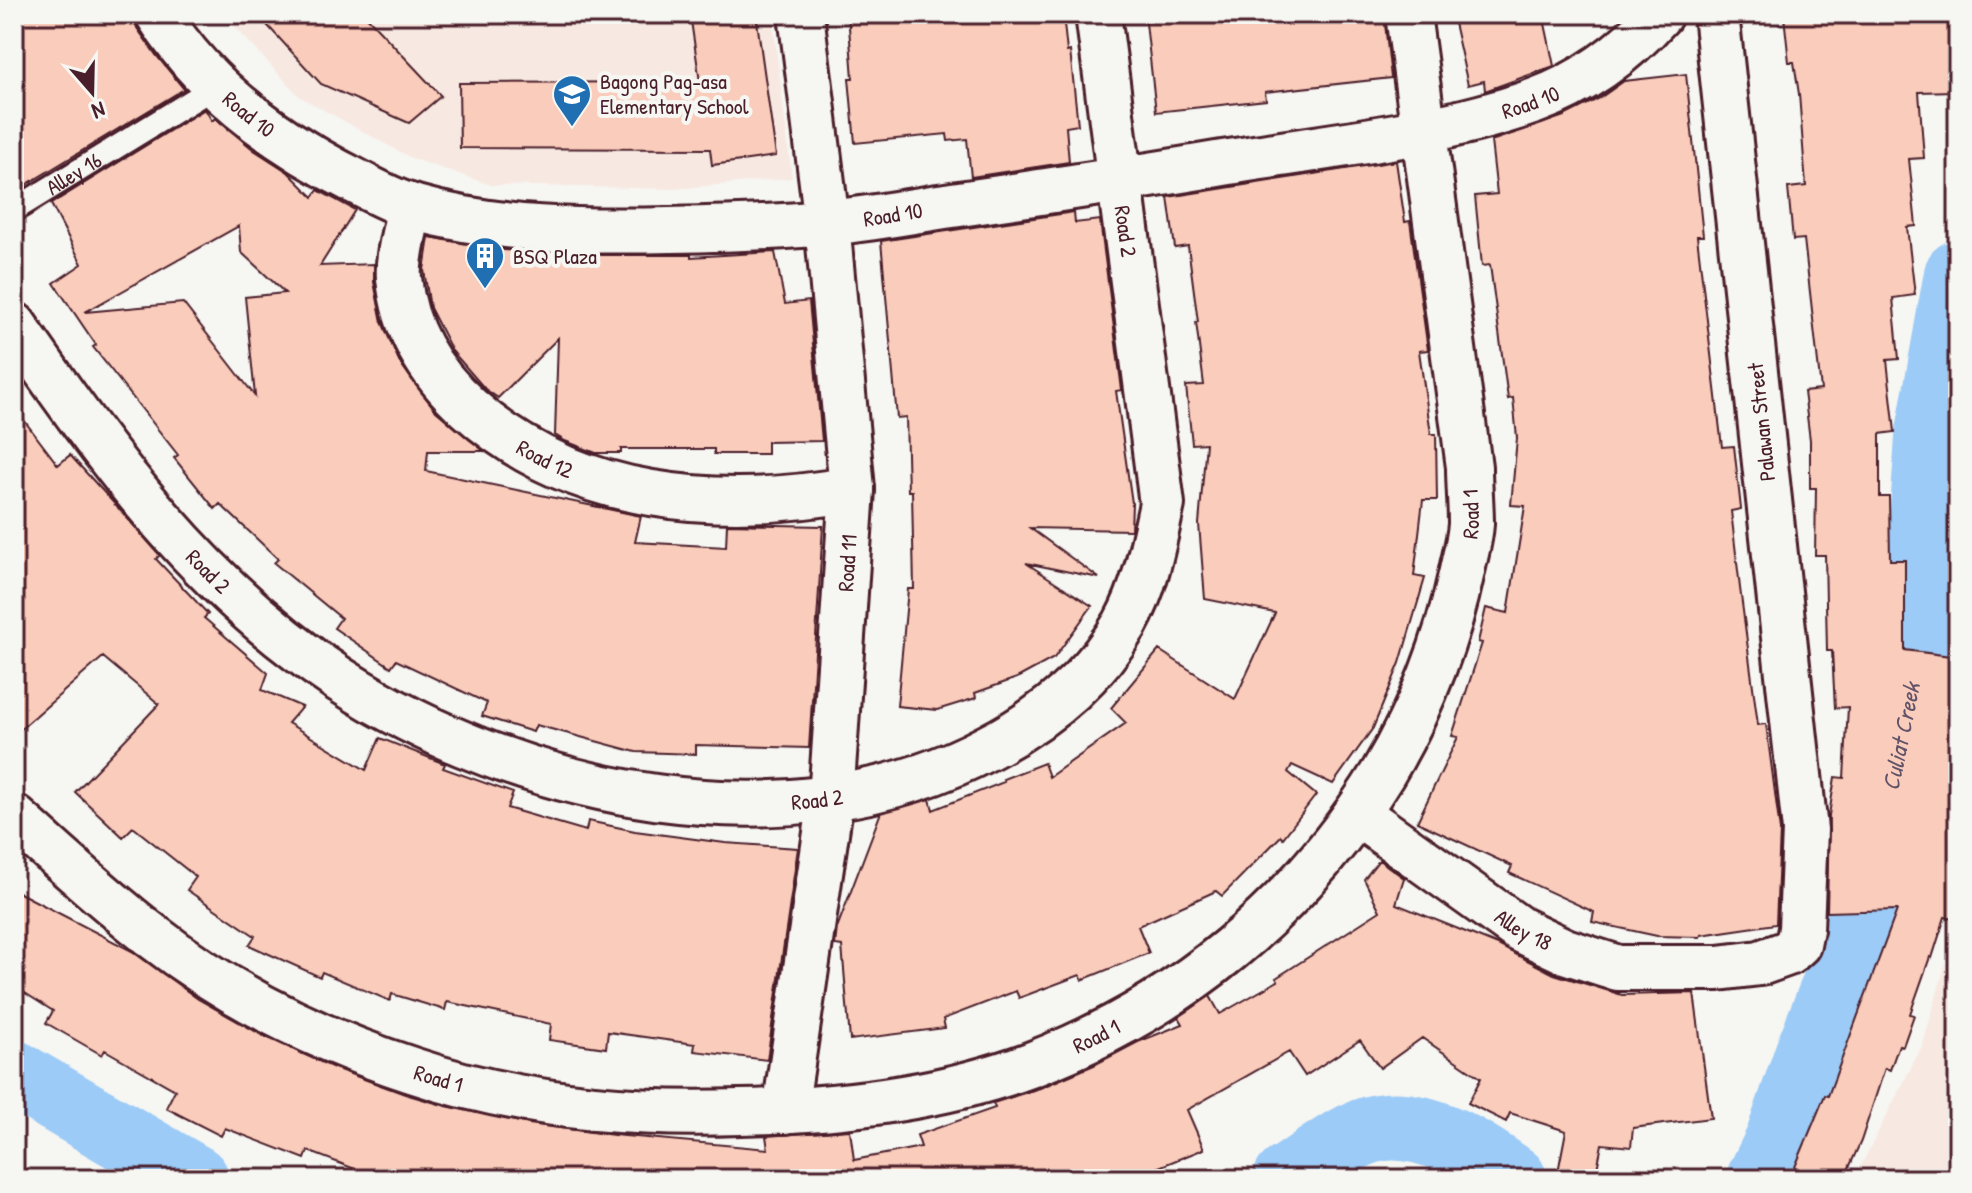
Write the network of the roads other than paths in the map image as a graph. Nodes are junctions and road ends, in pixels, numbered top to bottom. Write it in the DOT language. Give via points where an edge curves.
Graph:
graph roads {
  1 [pos="158,14"];
  2 [pos="801,14"];
  3 [pos="1098,14"];
  4 [pos="1408,14"];
  5 [pos="1660,14"];
  6 [pos="1716,14"];
  7 [pos="216,86"];
  8 [pos="1424,130"];
  9 [pos="1119,180"];
  10 [pos="410,206"];
  11 [pos="14,210"];
  12 [pos="827,223"];
  13 [pos="14,325"];
  14 [pos="852,489"];
  15 [pos="831,799"];
  16 [pos="1358,814"];
  17 [pos="14,817"];
  18 [pos="1718,968"];
  19 [pos="785,1111"];
  1 -- 7 [label="street, Road 10"];
  2 -- 12 [label="street, Road 11"];
  3 -- 9 [label="street, Road 2"];
  4 -- 8 [label="street, Road 1"];
  5 -- 8 [label="street, Road 10" via="1634,43 1572,85 1489,115"];
  6 -- 18 [label="street, Palawan Street" via="1805,830 1798,944 1760,963"];
  7 -- 10 [label="street, Road 10" via="271,133 316,161"];
  7 -- 11 [label="lane, Alley 16"];
  8 -- 9 [label="street, Road 10"];
  8 -- 16 [label="street, Road 1" via="1464,425 1471,528 1455,604 1431,677 1398,748"];
  9 -- 12 [label="street, Road 10"];
  9 -- 15 [label="street, Road 2" via="1162,504 1147,575 1096,666 1056,705 953,767"];
  10 -- 12 [label="street, Road 10" via="493,224 558,229"];
  10 -- 14 [label="street, Road 12" via="399,274 404,312 417,343 459,399 521,447 582,477 691,499 806,497"];
  12 -- 14 [label="street, Road 11"];
  13 -- 15 [label="street, Road 2" via="161,523 228,592 293,645 388,709 501,760 601,788 716,802"];
  14 -- 15 [label="street, Road 11"];
  15 -- 19 [label="street, Road 11"];
  16 -- 18 [label="street, Alley 18" via="1519,929 1565,951 1618,968"];
  16 -- 19 [label="street, Road 1" via="1305,880 1245,939 1178,990 1105,1032 1028,1066 947,1089"];
  17 -- 19 [label="street, Road 1" via="177,954 278,1015 345,1046 486,1091 559,1103 632,1111"];
}
